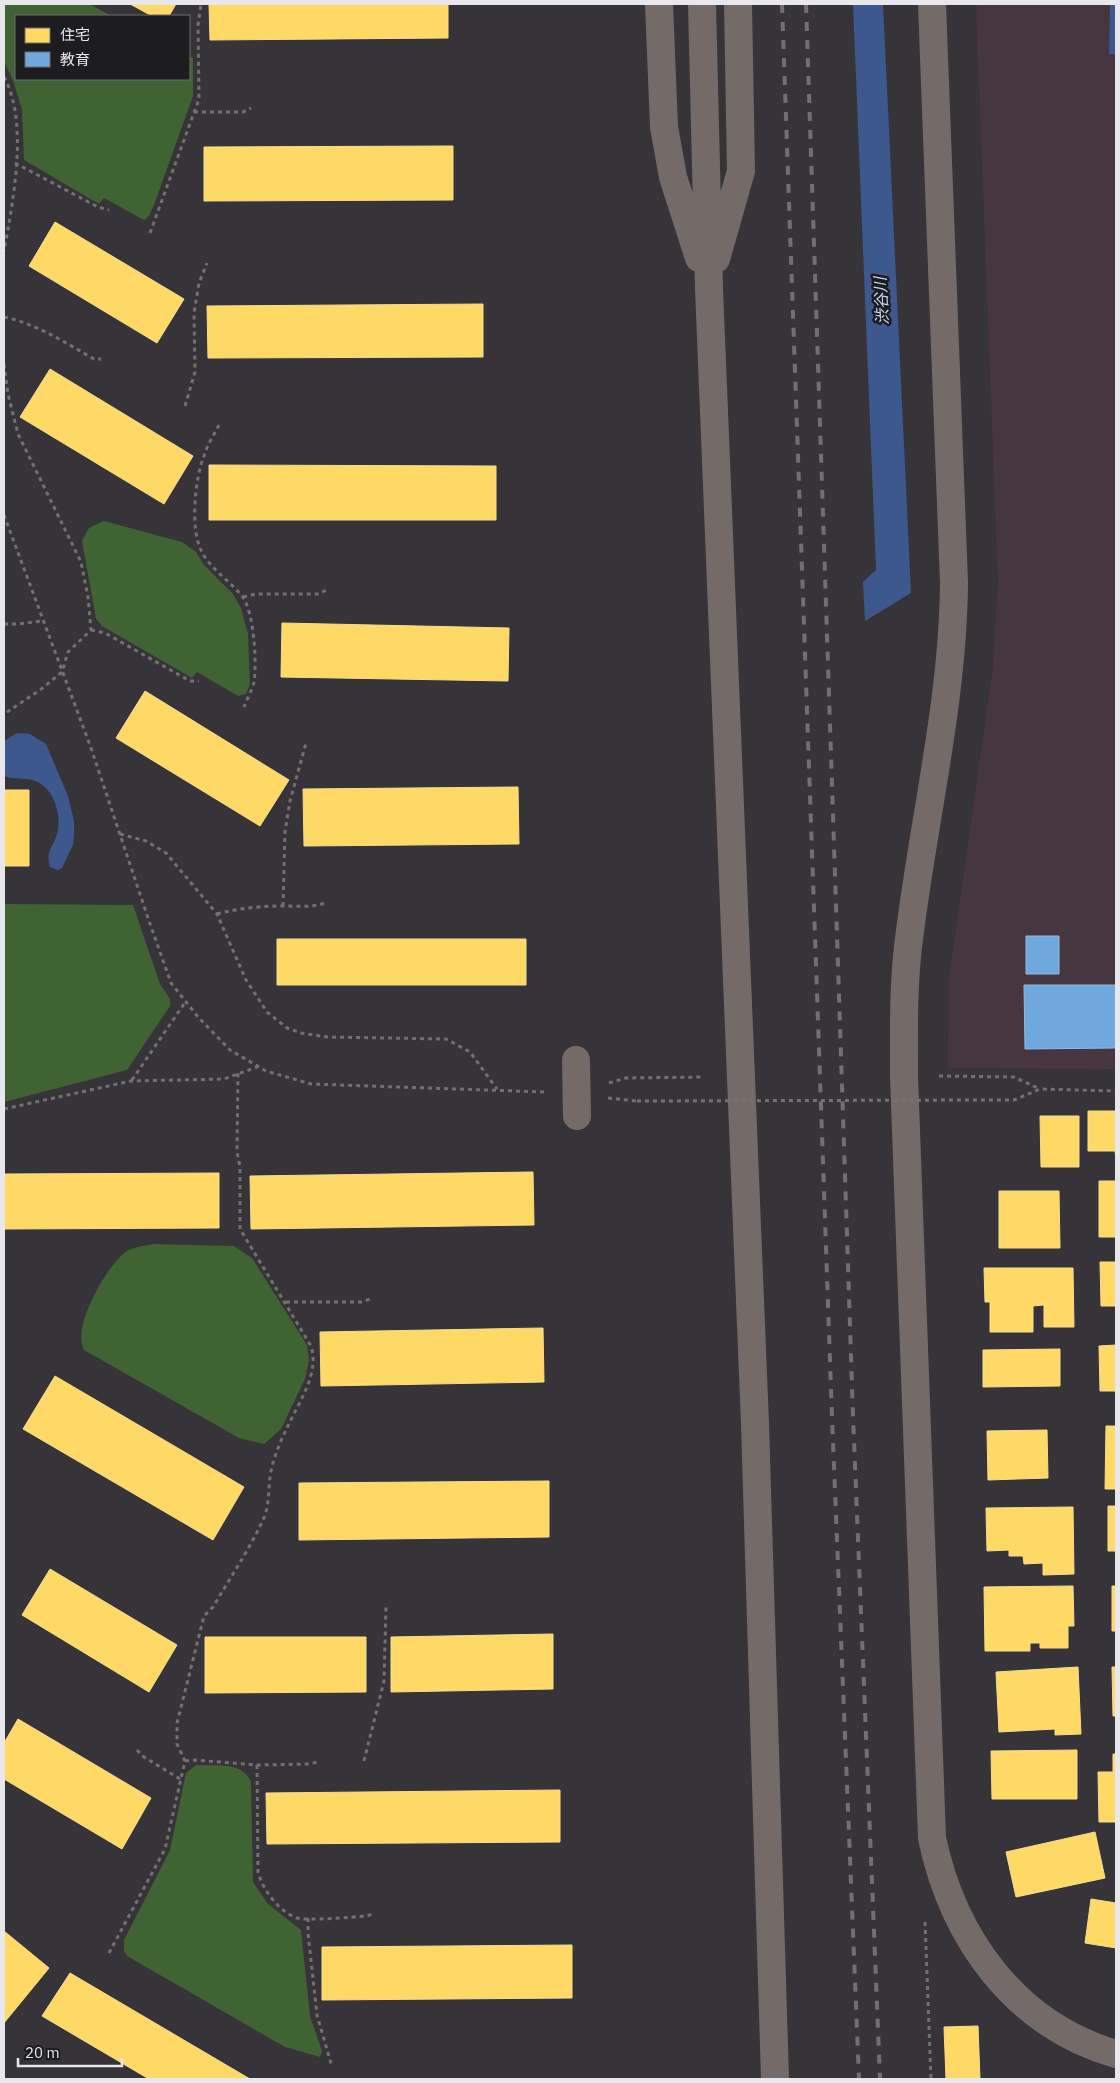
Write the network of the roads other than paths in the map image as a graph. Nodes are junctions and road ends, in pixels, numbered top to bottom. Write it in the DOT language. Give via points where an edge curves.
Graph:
graph roads {
  1 [pos="659,4"];
  2 [pos="702,4"];
  3 [pos="738,4"];
  4 [pos="932,4"];
  5 [pos="709,288"];
  6 [pos="576,1060"];
  7 [pos="577,1116"];
  8 [pos="1116,2054"];
  9 [pos="775,2079"];
  1 -- 5 [label="street" via="664,127 673,177"];
  2 -- 5 [label="street"];
  3 -- 5 [label="street" via="741,171"];
  4 -- 8 [label="street" via="954,625 908,946 904,1024 932,1838 947,1894 990,1968 1035,2014 1094,2048"];
  5 -- 9 [label="street" via="754,1424"];
  6 -- 7 [label="street, bridge"];
}
